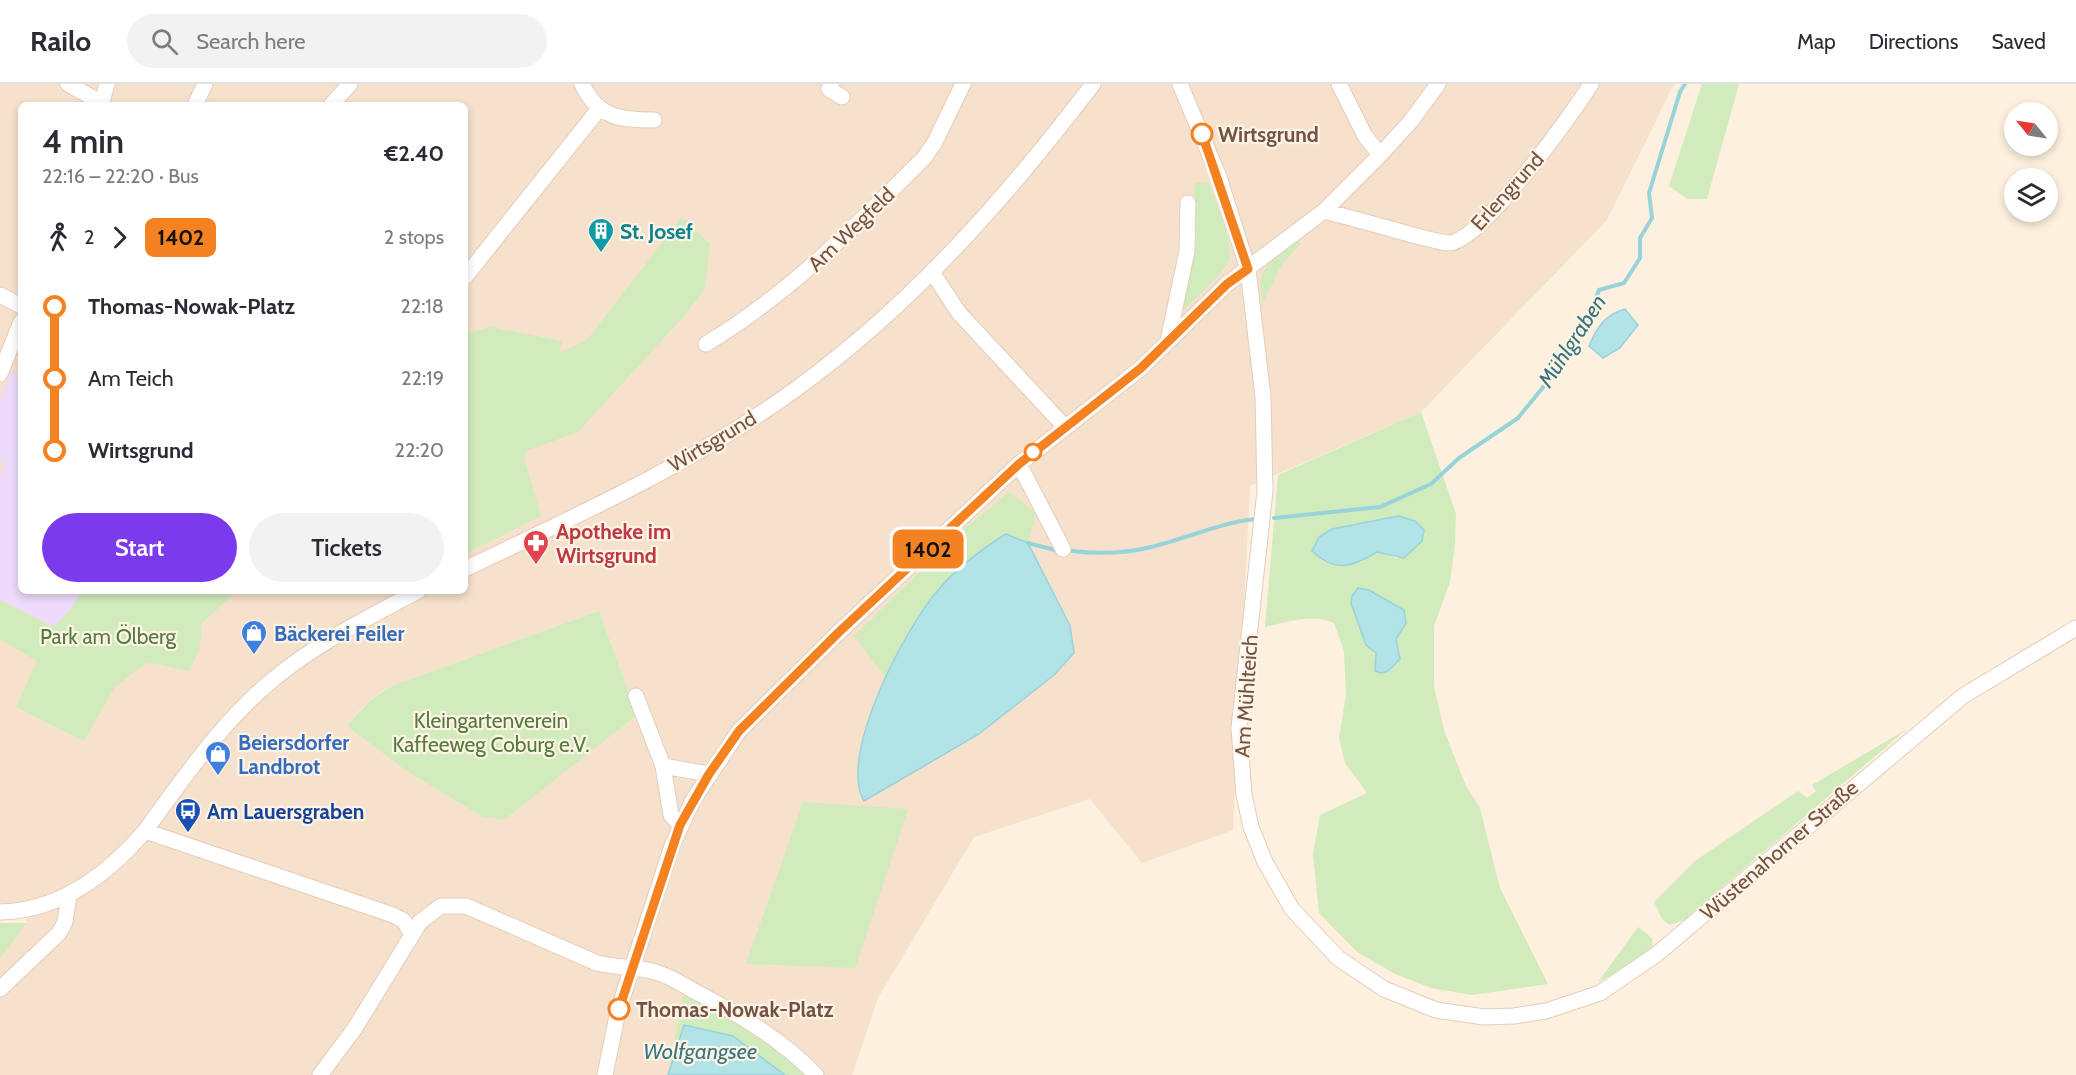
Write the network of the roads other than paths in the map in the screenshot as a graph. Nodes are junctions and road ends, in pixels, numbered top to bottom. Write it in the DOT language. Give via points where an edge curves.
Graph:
graph roads {
  1 [pos="68,84"];
  2 [pos="107,84"];
  3 [pos="205,84"];
  4 [pos="350,84"];
  5 [pos="582,84"];
  6 [pos="831,84"];
  7 [pos="963,84"];
  8 [pos="1093,84"];
  9 [pos="1180,84"];
  10 [pos="1339,84"];
  11 [pos="1438,84"];
  12 [pos="1590,84"];
  13 [pos="842,98"];
  14 [pos="98,102"];
  15 [pos="102,102"];
  16 [pos="196,102"];
  17 [pos="334,102"];
  18 [pos="599,109"];
  19 [pos="654,120"];
  20 [pos="1380,155"];
  21 [pos="1188,203"];
  22 [pos="1324,211"];
  23 [pos="1248,269"];
  24 [pos="932,272"];
  25 [pos="468,273"];
  26 [pos="0,296"];
  27 [pos="18,305"];
  28 [pos="18,329"];
  29 [pos="1168,341"];
  30 [pos="706,344"];
  31 [pos="0,374"];
  32 [pos="1065,427"];
  33 [pos="1019,464"];
  34 [pos="1063,549"];
  35 [pos="468,568"];
  36 [pos="412,594"];
  37 [pos="2076,628"];
  38 [pos="636,696"];
  39 [pos="663,766"];
  40 [pos="709,774"];
  41 [pos="680,825"];
  42 [pos="145,831"];
  43 [pos="69,895"];
  44 [pos="0,912"];
  45 [pos="412,934"];
  46 [pos="633,967"];
  47 [pos="0,988"];
  48 [pos="1460,1015"];
  49 [pos="320,1075"];
  50 [pos="605,1075"];
  51 [pos="816,1075"];
  1 -- 14 [label="street"];
  2 -- 15 [label="street"];
  3 -- 16 [label="street"];
  4 -- 17 [label="street"];
  5 -- 18 [label="street"];
  6 -- 13 [label="street" via="829,89"];
  7 -- 30 [label="street, Am Wegfeld" via="924,158 807,273"];
  8 -- 24 [label="street, Wirtsgrund" via="974,230"];
  9 -- 23 [label="street, Am Mühlteich" via="1219,177"];
  10 -- 20 [label="street" via="1358,125"];
  11 -- 20 [label="street"];
  12 -- 22 [label="street, Erlengrund" via="1573,113 1526,173 1460,241 1429,239"];
  18 -- 19 [label="street" via="626,120"];
  18 -- 25 [label="street"];
  20 -- 22 [label="street"];
  21 -- 29 [label="street" via="1188,251"];
  22 -- 23 [label="street"];
  23 -- 29 [label="street"];
  23 -- 48 [label="street, Am Mühlteich" via="1266,445 1265,491 1239,728 1241,775 1251,827 1265,862 1292,909 1338,958 1384,989 1412,1002"];
  24 -- 32 [label="street" via="959,313"];
  24 -- 35 [label="street, Wirtsgrund" via="848,349 759,413 681,462"];
  26 -- 27 [label="street"];
  28 -- 31 [label="street"];
  29 -- 32 [label="street" via="1141,368"];
  32 -- 33 [label="street"];
  33 -- 34 [label="street"];
  33 -- 40 [label="street" via="752,717"];
  36 -- 42 [label="street" via="353,626 276,678 207,747"];
  37 -- 48 [label="street, Wüstenahorner Straße" via="1963,696 1623,979 1571,1005 1546,1011 1514,1016"];
  38 -- 39 [label="street"];
  39 -- 40 [label="street"];
  39 -- 41 [label="street" via="671,815"];
  40 -- 41 [label="street"];
  41 -- 46 [label="street"];
  42 -- 43 [label="street" via="110,867"];
  42 -- 45 [label="street" via="393,915 404,921"];
  43 -- 44 [label="street" via="23,910"];
  43 -- 47 [label="street" via="65,922 59,933"];
  45 -- 46 [label="street" via="430,912 454,904 597,963"];
  45 -- 49 [label="street" via="387,978"];
  46 -- 50 [label="street" via="618,1011"];
  46 -- 51 [label="street" via="667,976 744,1018 796,1054"];
}
